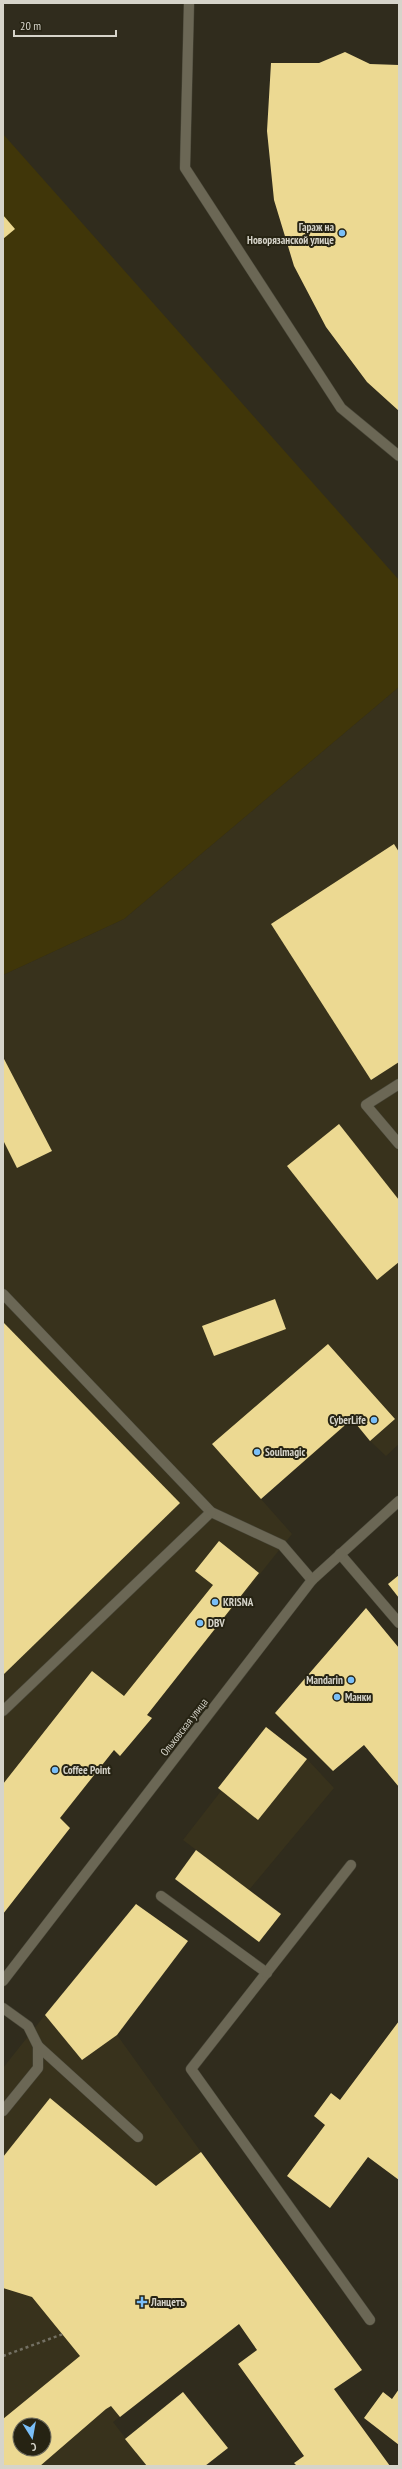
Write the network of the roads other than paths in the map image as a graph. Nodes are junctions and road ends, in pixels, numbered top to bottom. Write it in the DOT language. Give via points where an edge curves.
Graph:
graph roads {
  1 [pos="189,3"];
  2 [pos="399,456"];
  3 [pos="399,1084"];
  4 [pos="399,1144"];
  5 [pos="3,1294"];
  6 [pos="399,1501"];
  7 [pos="211,1512"];
  8 [pos="340,1554"];
  9 [pos="312,1580"];
  10 [pos="399,1623"];
  11 [pos="3,1711"];
  12 [pos="351,1865"];
  13 [pos="161,1896"];
  14 [pos="267,1973"];
  15 [pos="3,1981"];
  16 [pos="3,2008"];
  17 [pos="38,2046"];
  18 [pos="3,2112"];
  19 [pos="138,2137"];
  20 [pos="370,2320"];
  1 -- 2 [label="street" via="184,168 341,408"];
  3 -- 4 [label="street" via="366,1105"];
  5 -- 7 [label="street"];
  6 -- 8 [label="street, Ольховская улица"];
  7 -- 9 [label="street" via="282,1545"];
  7 -- 11 [label="street"];
  8 -- 9 [label="street, Ольховская улица"];
  8 -- 10 [label="street"];
  9 -- 15 [label="street, Ольховская улица"];
  12 -- 14 [label="street"];
  13 -- 14 [label="street"];
  14 -- 20 [label="street" via="191,2069"];
  16 -- 17 [label="street" via="28,2026"];
  17 -- 18 [label="street" via="38,2068"];
  17 -- 19 [label="street"];
}
